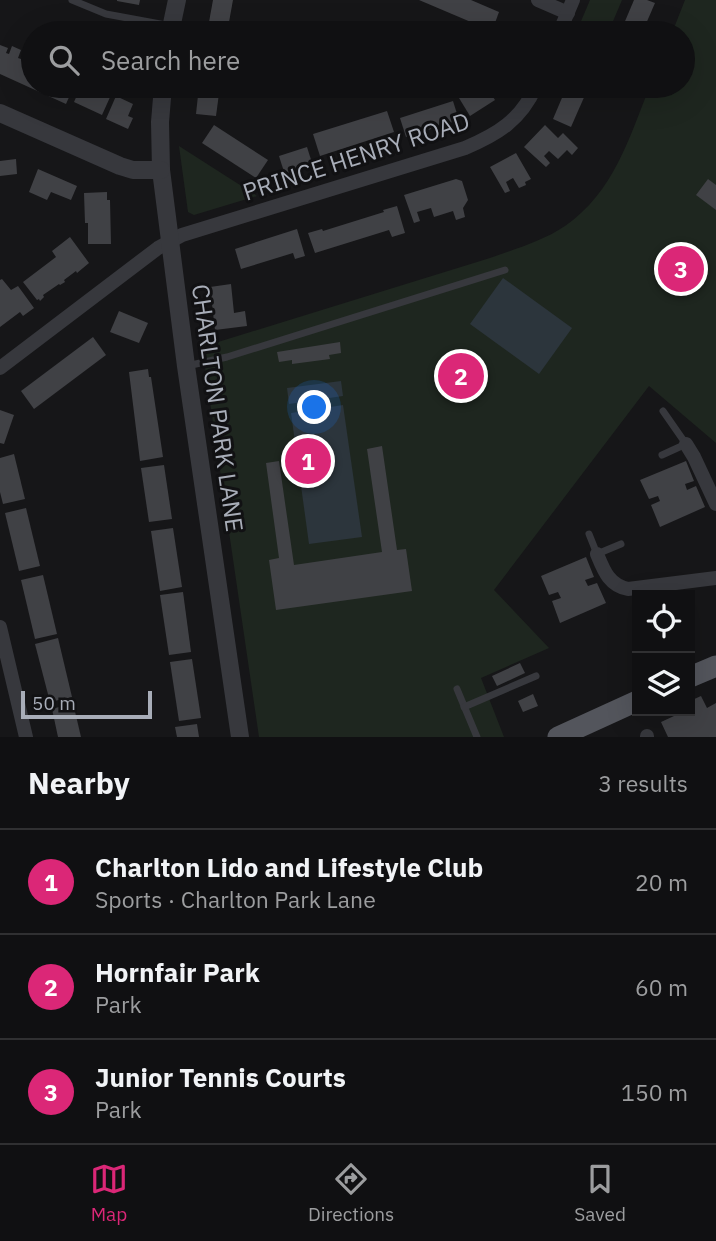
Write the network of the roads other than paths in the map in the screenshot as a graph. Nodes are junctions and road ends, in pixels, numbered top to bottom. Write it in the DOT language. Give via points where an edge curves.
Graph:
graph roads {
  1 [pos="72,0"];
  2 [pos="177,0"];
  3 [pos="538,0"];
  4 [pos="570,6"];
  5 [pos="132,21"];
  6 [pos="173,21"];
  7 [pos="162,98"];
  8 [pos="530,98"];
  9 [pos="0,113"];
  10 [pos="160,170"];
  11 [pos="170,242"];
  12 [pos="505,270"];
  13 [pos="186,366"];
  14 [pos="0,368"];
  15 [pos="663,411"];
  16 [pos="686,444"];
  17 [pos="662,454"];
  18 [pos="716,504"];
  19 [pos="589,534"];
  20 [pos="621,544"];
  21 [pos="597,554"];
  22 [pos="716,578"];
  23 [pos="668,590"];
  24 [pos="0,627"];
  25 [pos="716,666"];
  26 [pos="695,675"];
  27 [pos="536,676"];
  28 [pos="457,689"];
  29 [pos="632,703"];
  30 [pos="464,707"];
  31 [pos="26,737"];
  32 [pos="240,737"];
  33 [pos="477,737"];
  34 [pos="558,737"];
  1 -- 5 [label="lane"];
  2 -- 6 [label="street"];
  3 -- 4 [label="street"];
  7 -- 10 [label="street, CHARLTON PARK LANE"];
  8 -- 11 [label="street, PRINCE HENRY ROAD" via="501,131 465,148"];
  9 -- 10 [label="street" via="120,166"];
  10 -- 11 [label="street, CHARLTON PARK LANE"];
  11 -- 13 [label="street, CHARLTON PARK LANE"];
  11 -- 14 [label="street, PRINCE HENRY ROAD"];
  12 -- 13 [label="lane"];
  13 -- 32 [label="street, CHARLTON PARK LANE"];
  15 -- 16 [label="lane"];
  16 -- 17 [label="lane"];
  16 -- 18 [label="street"];
  19 -- 21 [label="lane"];
  20 -- 21 [label="lane"];
  21 -- 23 [label="street" via="615,584 628,589"];
  22 -- 23 [label="street"];
  24 -- 31 [label="street"];
  25 -- 26 [label="main road"];
  27 -- 30 [label="lane"];
  28 -- 30 [label="lane"];
  29 -- 34 [label="main road"];
  30 -- 33 [label="lane"];
}
